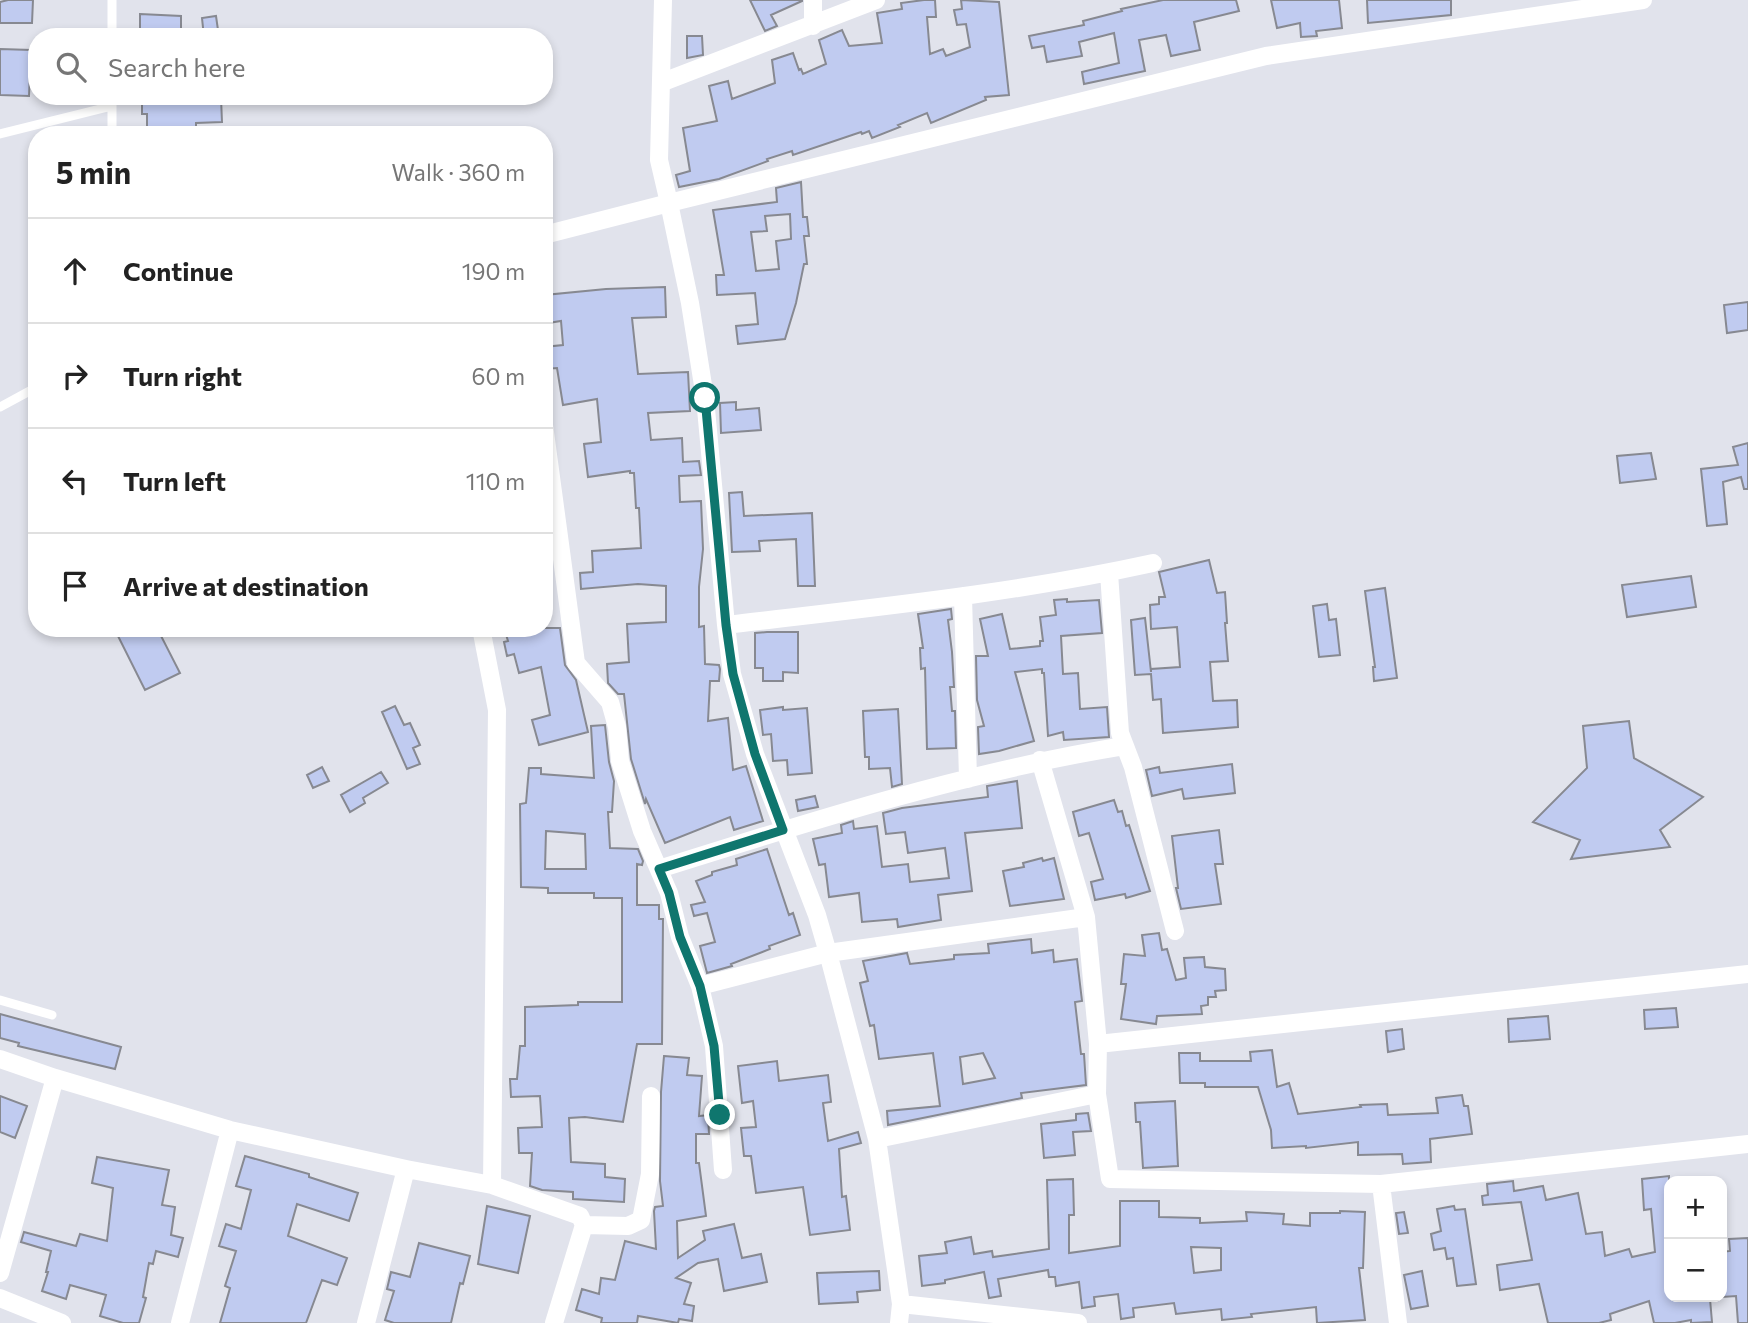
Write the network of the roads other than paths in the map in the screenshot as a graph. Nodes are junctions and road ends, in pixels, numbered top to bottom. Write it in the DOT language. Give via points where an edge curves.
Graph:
graph roads {
  1 [pos="112,0"];
  2 [pos="663,0"];
  3 [pos="813,0"];
  4 [pos="875,0"];
  5 [pos="1643,0"];
  6 [pos="813,26"];
  7 [pos="112,28"];
  8 [pos="663,82"];
  9 [pos="98,105"];
  10 [pos="112,105"];
  11 [pos="112,126"];
  12 [pos="0,134"];
  13 [pos="669,202"];
  14 [pos="553,233"];
  15 [pos="28,392"];
  16 [pos="0,407"];
  17 [pos="553,492"];
  18 [pos="1153,563"];
  19 [pos="1109,573"];
  20 [pos="963,596"];
  21 [pos="726,625"];
  22 [pos="483,637"];
  23 [pos="1124,746"];
  24 [pos="1040,760"];
  25 [pos="968,779"];
  26 [pos="783,830"];
  27 [pos="659,869"];
  28 [pos="1086,917"];
  29 [pos="1175,931"];
  30 [pos="828,953"];
  31 [pos="1748,974"];
  32 [pos="700,986"];
  33 [pos="0,1000"];
  34 [pos="52,1015"];
  35 [pos="1098,1044"];
  36 [pos="0,1059"];
  37 [pos="55,1078"];
  38 [pos="1097,1094"];
  39 [pos="651,1096"];
  40 [pos="230,1130"];
  41 [pos="877,1139"];
  42 [pos="1748,1144"];
  43 [pos="406,1169"];
  44 [pos="723,1170"];
  45 [pos="1381,1184"];
  46 [pos="492,1185"];
  47 [pos="584,1225"];
  48 [pos="0,1273"];
  49 [pos="0,1298"];
  50 [pos="901,1304"];
  51 [pos="62,1323"];
  52 [pos="180,1323"];
  53 [pos="366,1323"];
  54 [pos="554,1323"];
  55 [pos="899,1323"];
  56 [pos="1078,1323"];
  57 [pos="1398,1323"];
  1 -- 7 [label="lane"];
  2 -- 8 [label="street"];
  3 -- 6 [label="street"];
  4 -- 6 [label="street"];
  5 -- 13 [label="street" via="1266,56"];
  6 -- 8 [label="street"];
  8 -- 13 [label="street" via="659,160"];
  9 -- 12 [label="lane"];
  10 -- 11 [label="lane"];
  13 -- 14 [label="street"];
  13 -- 21 [label="street" via="705,398"];
  15 -- 16 [label="lane"];
  17 -- 27 [label="street" via="576,663 610,702 620,761"];
  18 -- 19 [label="street"];
  19 -- 20 [label="street"];
  19 -- 23 [label="street"];
  20 -- 21 [label="street"];
  20 -- 25 [label="street"];
  21 -- 26 [label="street" via="736,687"];
  22 -- 46 [label="street" via="497,710"];
  23 -- 24 [label="street"];
  23 -- 29 [label="street"];
  24 -- 25 [label="street"];
  24 -- 28 [label="street"];
  25 -- 26 [label="street"];
  26 -- 27 [label="street"];
  26 -- 30 [label="street"];
  27 -- 32 [label="street"];
  28 -- 30 [label="street"];
  28 -- 35 [label="street"];
  30 -- 32 [label="street"];
  30 -- 41 [label="street"];
  31 -- 35 [label="street"];
  32 -- 44 [label="street" via="714,1046"];
  33 -- 34 [label="lane"];
  35 -- 38 [label="street"];
  36 -- 37 [label="street"];
  37 -- 40 [label="street"];
  37 -- 48 [label="street"];
  38 -- 41 [label="street"];
  38 -- 45 [label="street" via="1110,1179"];
  39 -- 47 [label="street" via="650,1174 641,1220 628,1226"];
  40 -- 43 [label="street"];
  40 -- 52 [label="street"];
  41 -- 50 [label="street"];
  42 -- 45 [label="street"];
  43 -- 46 [label="street"];
  43 -- 53 [label="street"];
  45 -- 57 [label="street"];
  46 -- 47 [label="street" via="580,1216"];
  47 -- 54 [label="street"];
  49 -- 51 [label="street"];
  50 -- 55 [label="street"];
  50 -- 56 [label="street"];
}
